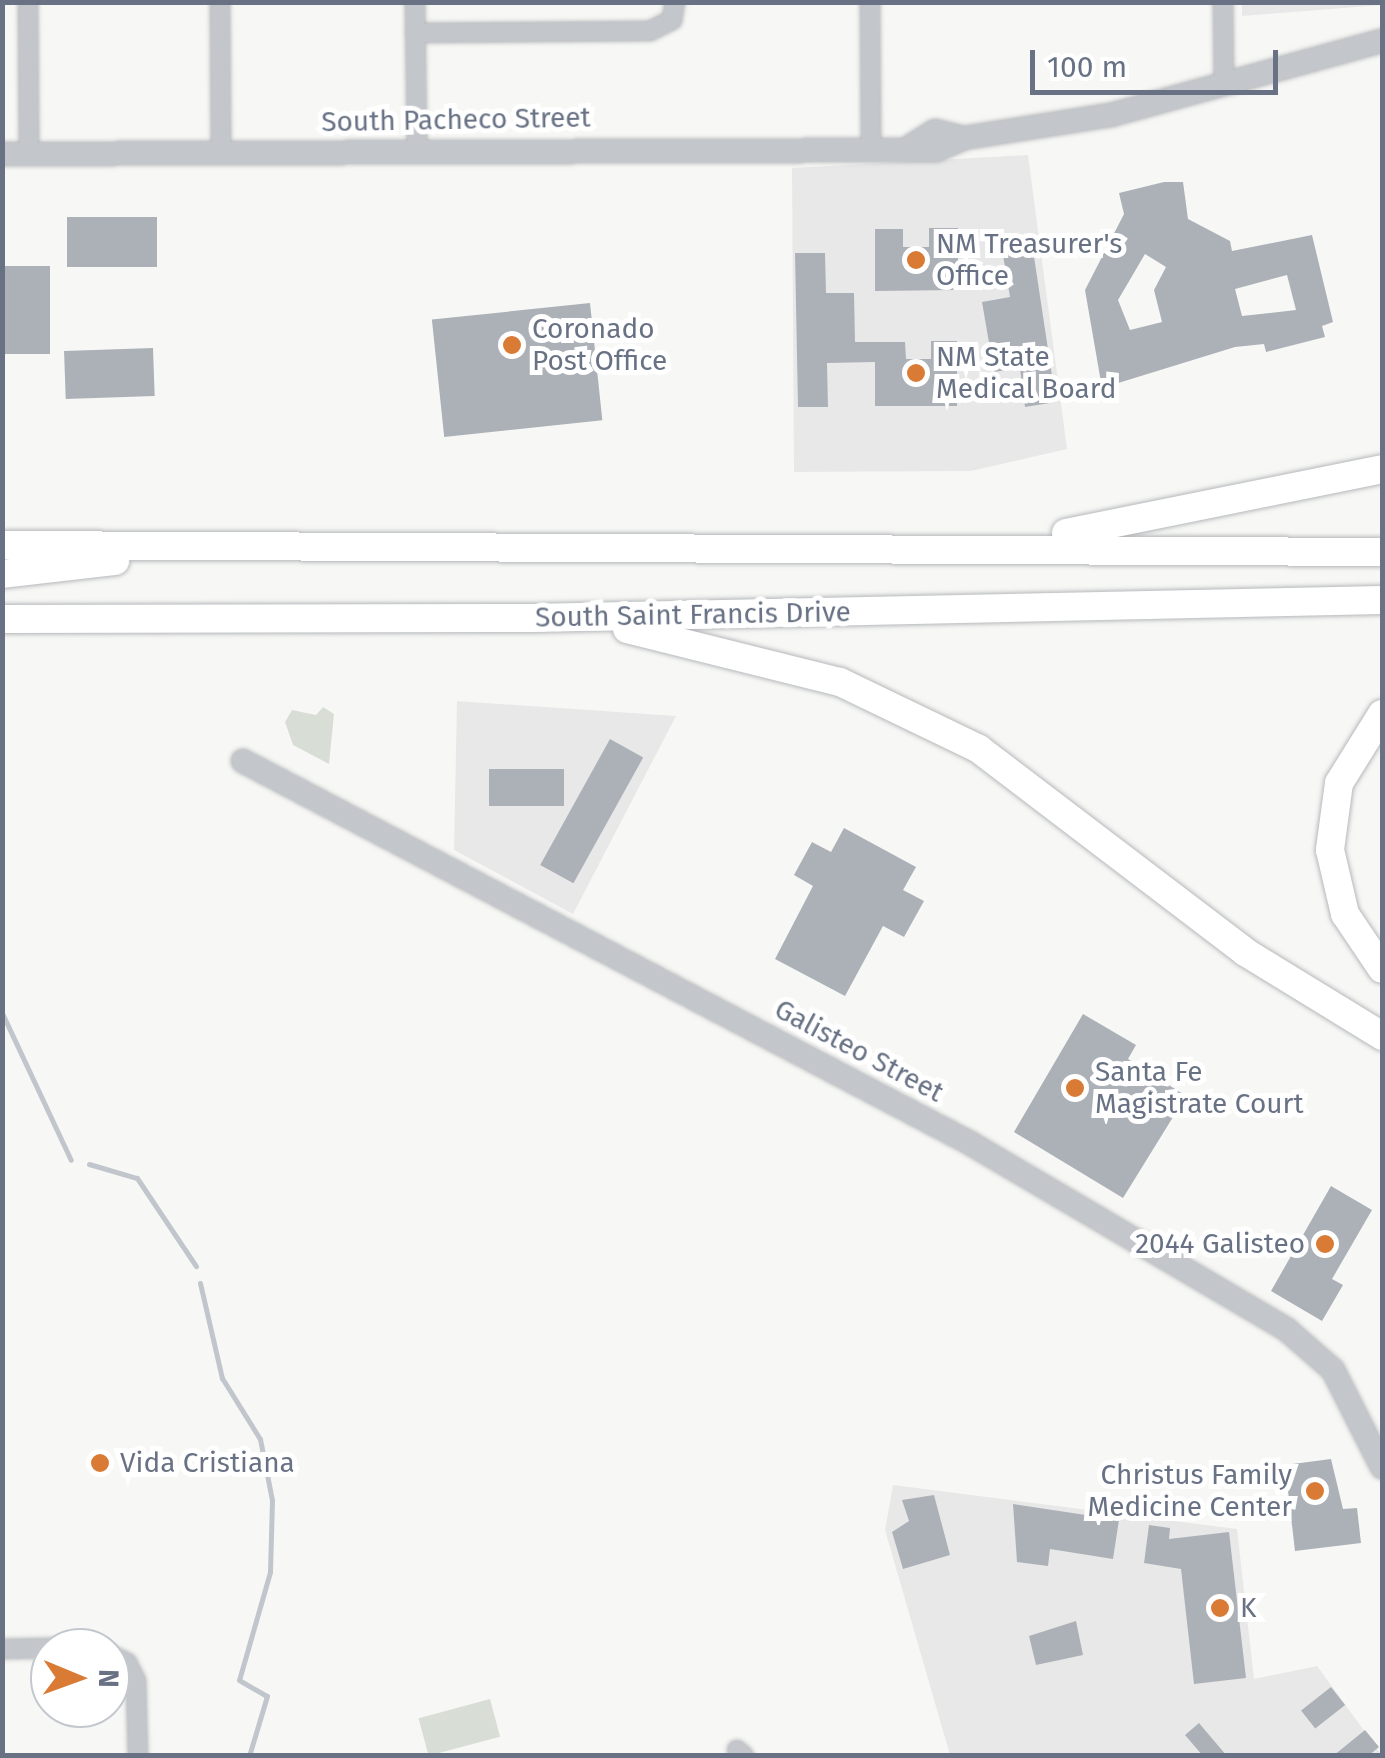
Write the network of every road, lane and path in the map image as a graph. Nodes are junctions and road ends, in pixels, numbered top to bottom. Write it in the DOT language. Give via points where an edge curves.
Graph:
graph roads {
  1 [pos="28,2"];
  2 [pos="220,2"];
  3 [pos="415,2"];
  4 [pos="675,2"];
  5 [pos="870,2"];
  6 [pos="1223,2"];
  7 [pos="415,33"];
  8 [pos="1382,41"];
  9 [pos="1224,82"];
  10 [pos="871,146"];
  11 [pos="416,150"];
  12 [pos="222,152"];
  13 [pos="2,154"];
  14 [pos="30,154"];
  15 [pos="1382,469"];
  16 [pos="2,534"];
  17 [pos="2,545"];
  18 [pos="111,546"];
  19 [pos="260,546"];
  20 [pos="905,547"];
  21 [pos="1382,552"];
  22 [pos="2,574"];
  23 [pos="1382,600"];
  24 [pos="2,618"];
  25 [pos="532,618"];
  26 [pos="1382,714"];
  27 [pos="243,762"];
  28 [pos="1382,969"];
  29 [pos="1382,1036"];
  30 [pos="1382,1467"];
  31 [pos="30,1649"];
  32 [pos="2,1650"];
  33 [pos="130,1668"];
  34 [pos="138,1756"];
  1 -- 14 [label="street"];
  2 -- 12 [label="street"];
  3 -- 7 [label="street"];
  4 -- 7 [label="street" via="672,20 650,31"];
  5 -- 10 [label="street"];
  6 -- 9 [label="street"];
  7 -- 11 [label="street"];
  8 -- 9 [label="street, South Pacheco Street"];
  9 -- 10 [label="street, South Pacheco Street" via="1110,115 964,138 935,131 911,146"];
  10 -- 11 [label="street, South Pacheco Street"];
  11 -- 12 [label="street, South Pacheco Street"];
  12 -- 14 [label="street, South Pacheco Street"];
  13 -- 14 [label="street, South Pacheco Street"];
  15 -- 20 [label="highway" via="1116,527"];
  16 -- 18 [label="highway"];
  17 -- 18 [label="highway"];
  18 -- 19 [label="highway"];
  19 -- 20 [label="highway"];
  19 -- 22 [label="highway"];
  20 -- 21 [label="highway"];
  23 -- 25 [label="highway, South Saint Francis Drive"];
  24 -- 25 [label="highway, South Saint Francis Drive"];
  25 -- 29 [label="highway" via="748,654 840,682 934,725 1046,796 1245,952"];
  26 -- 28 [label="highway" via="1339,783 1330,850 1345,914"];
  27 -- 30 [label="street, Galisteo Street" via="970,1144 1286,1328 1333,1370"];
  31 -- 32 [label="street"];
  33 -- 34 [label="street"];
}
